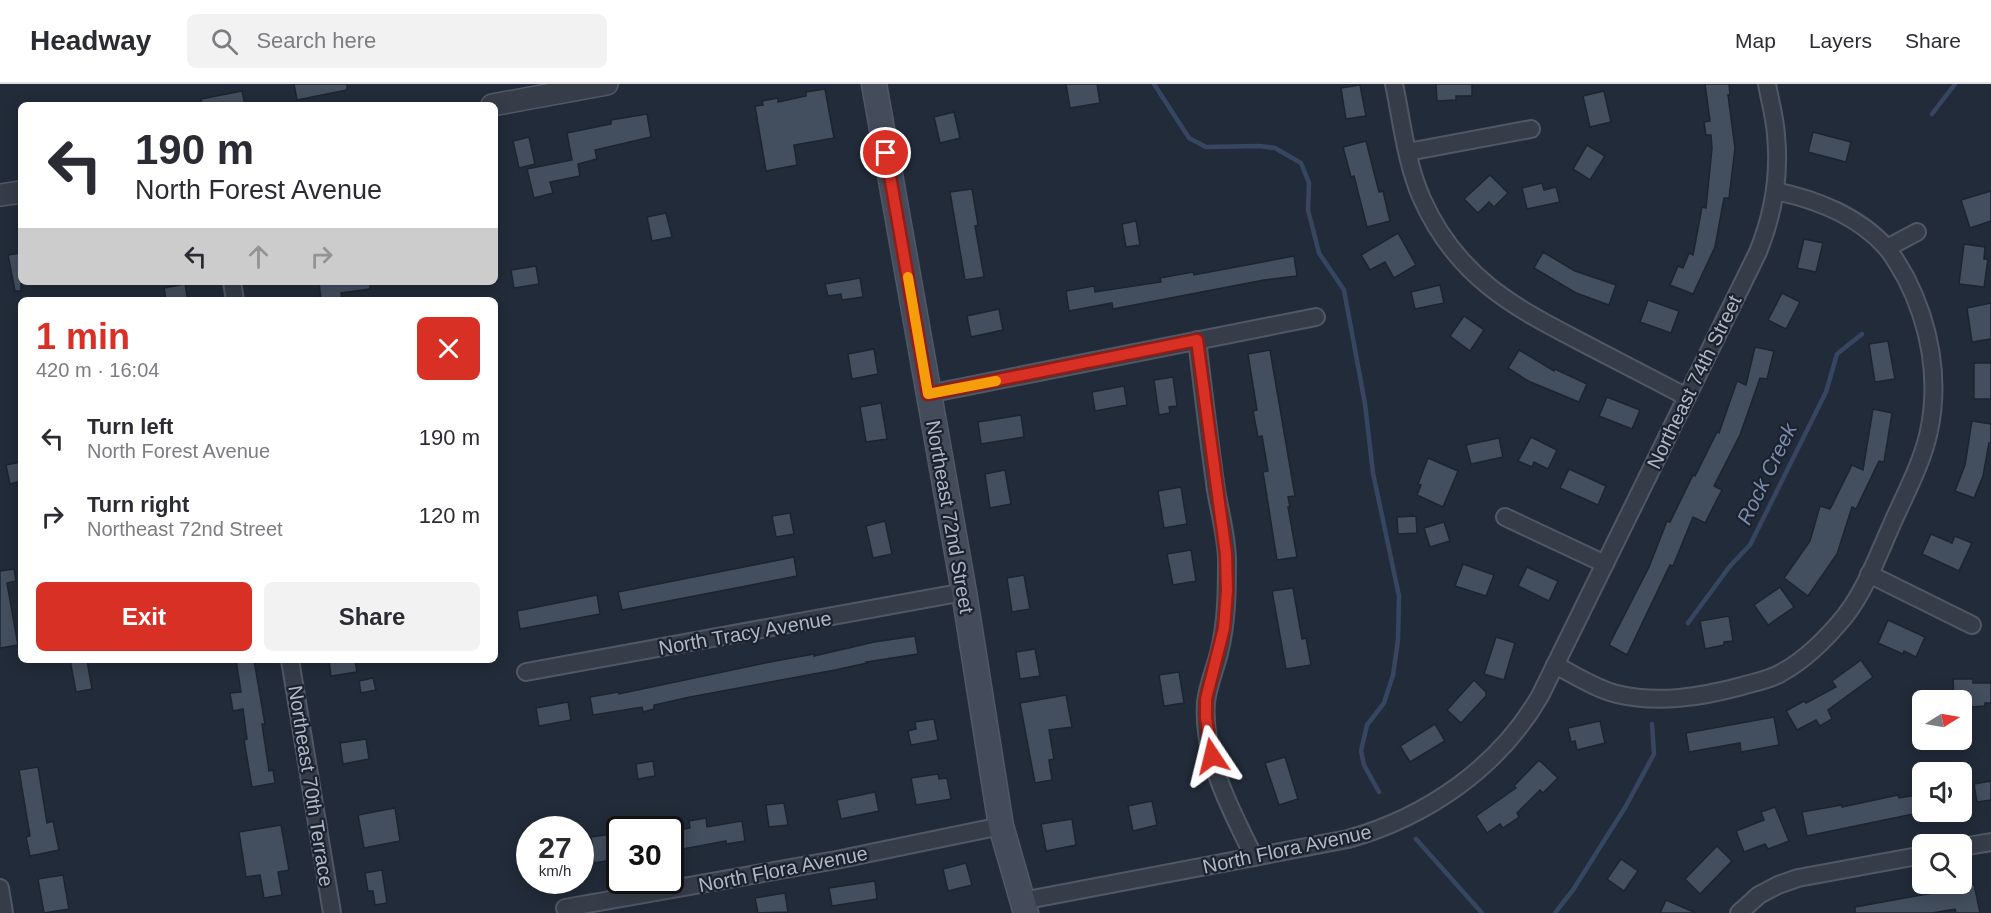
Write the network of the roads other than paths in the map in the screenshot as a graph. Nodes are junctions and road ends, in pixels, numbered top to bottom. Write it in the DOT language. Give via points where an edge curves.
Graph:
graph roads {
  1 [pos="607,84"];
  2 [pos="874,84"];
  3 [pos="1394,84"];
  4 [pos="1767,84"];
  5 [pos="576,87"];
  6 [pos="498,104"];
  7 [pos="1531,129"];
  8 [pos="1408,152"];
  9 [pos="1775,191"];
  10 [pos="18,192"];
  11 [pos="0,195"];
  12 [pos="1917,232"];
  13 [pos="1887,248"];
  14 [pos="1316,317"];
  15 [pos="1197,340"];
  16 [pos="928,394"];
  17 [pos="1687,396"];
  18 [pos="1505,517"];
  19 [pos="1605,564"];
  20 [pos="1869,574"];
  21 [pos="964,592"];
  22 [pos="1972,625"];
  23 [pos="290,663"];
  24 [pos="1556,665"];
  25 [pos="526,672"];
  26 [pos="1001,826"];
  27 [pos="1991,842"];
  28 [pos="1972,845"];
  29 [pos="1254,857"];
  30 [pos="1912,857"];
  31 [pos="0,888"];
  32 [pos="1024,907"];
  33 [pos="565,908"];
  34 [pos="4,913"];
  35 [pos="332,913"];
  36 [pos="1739,913"];
  1 -- 5 [label="street"];
  2 -- 16 [label="main road, Northeast 72nd Street"];
  3 -- 8 [label="street"];
  4 -- 9 [label="street, Northeast 74th Street" via="1776,134"];
  5 -- 6 [label="street"];
  7 -- 8 [label="street"];
  8 -- 17 [label="street" via="1432,219 1460,259 1484,283 1535,318"];
  9 -- 13 [label="street" via="1796,195 1845,215"];
  9 -- 17 [label="street, Northeast 74th Street" via="1758,252"];
  10 -- 11 [label="street"];
  12 -- 13 [label="street"];
  13 -- 20 [label="street" via="1922,314 1932,362 1932,409 1923,454"];
  14 -- 15 [label="street"];
  15 -- 16 [label="street"];
  15 -- 29 [label="street" via="1226,554 1224,628 1210,681 1208,741 1227,801"];
  16 -- 21 [label="main road, Northeast 72nd Street"];
  17 -- 19 [label="street, Northeast 74th Street"];
  18 -- 19 [label="street"];
  19 -- 24 [label="street, Northeast 74th Street"];
  20 -- 22 [label="street"];
  20 -- 24 [label="street" via="1858,597 1828,635 1790,667 1762,681 1697,696 1638,698 1610,692"];
  21 -- 25 [label="street, North Tracy Avenue"];
  21 -- 26 [label="main road, Northeast 72nd Street"];
  23 -- 35 [label="street, Northeast 70th Terrace"];
  24 -- 29 [label="street, North Flora Avenue" via="1514,735 1481,768 1435,801 1367,834"];
  26 -- 32 [label="main road, Northeast 72nd Street"];
  26 -- 33 [label="street, North Flora Avenue"];
  27 -- 28 [label="street"];
  29 -- 32 [label="street, North Flora Avenue"];
  30 -- 36 [label="street" via="1798,878 1759,895"];
  31 -- 34 [label="street"];
}
